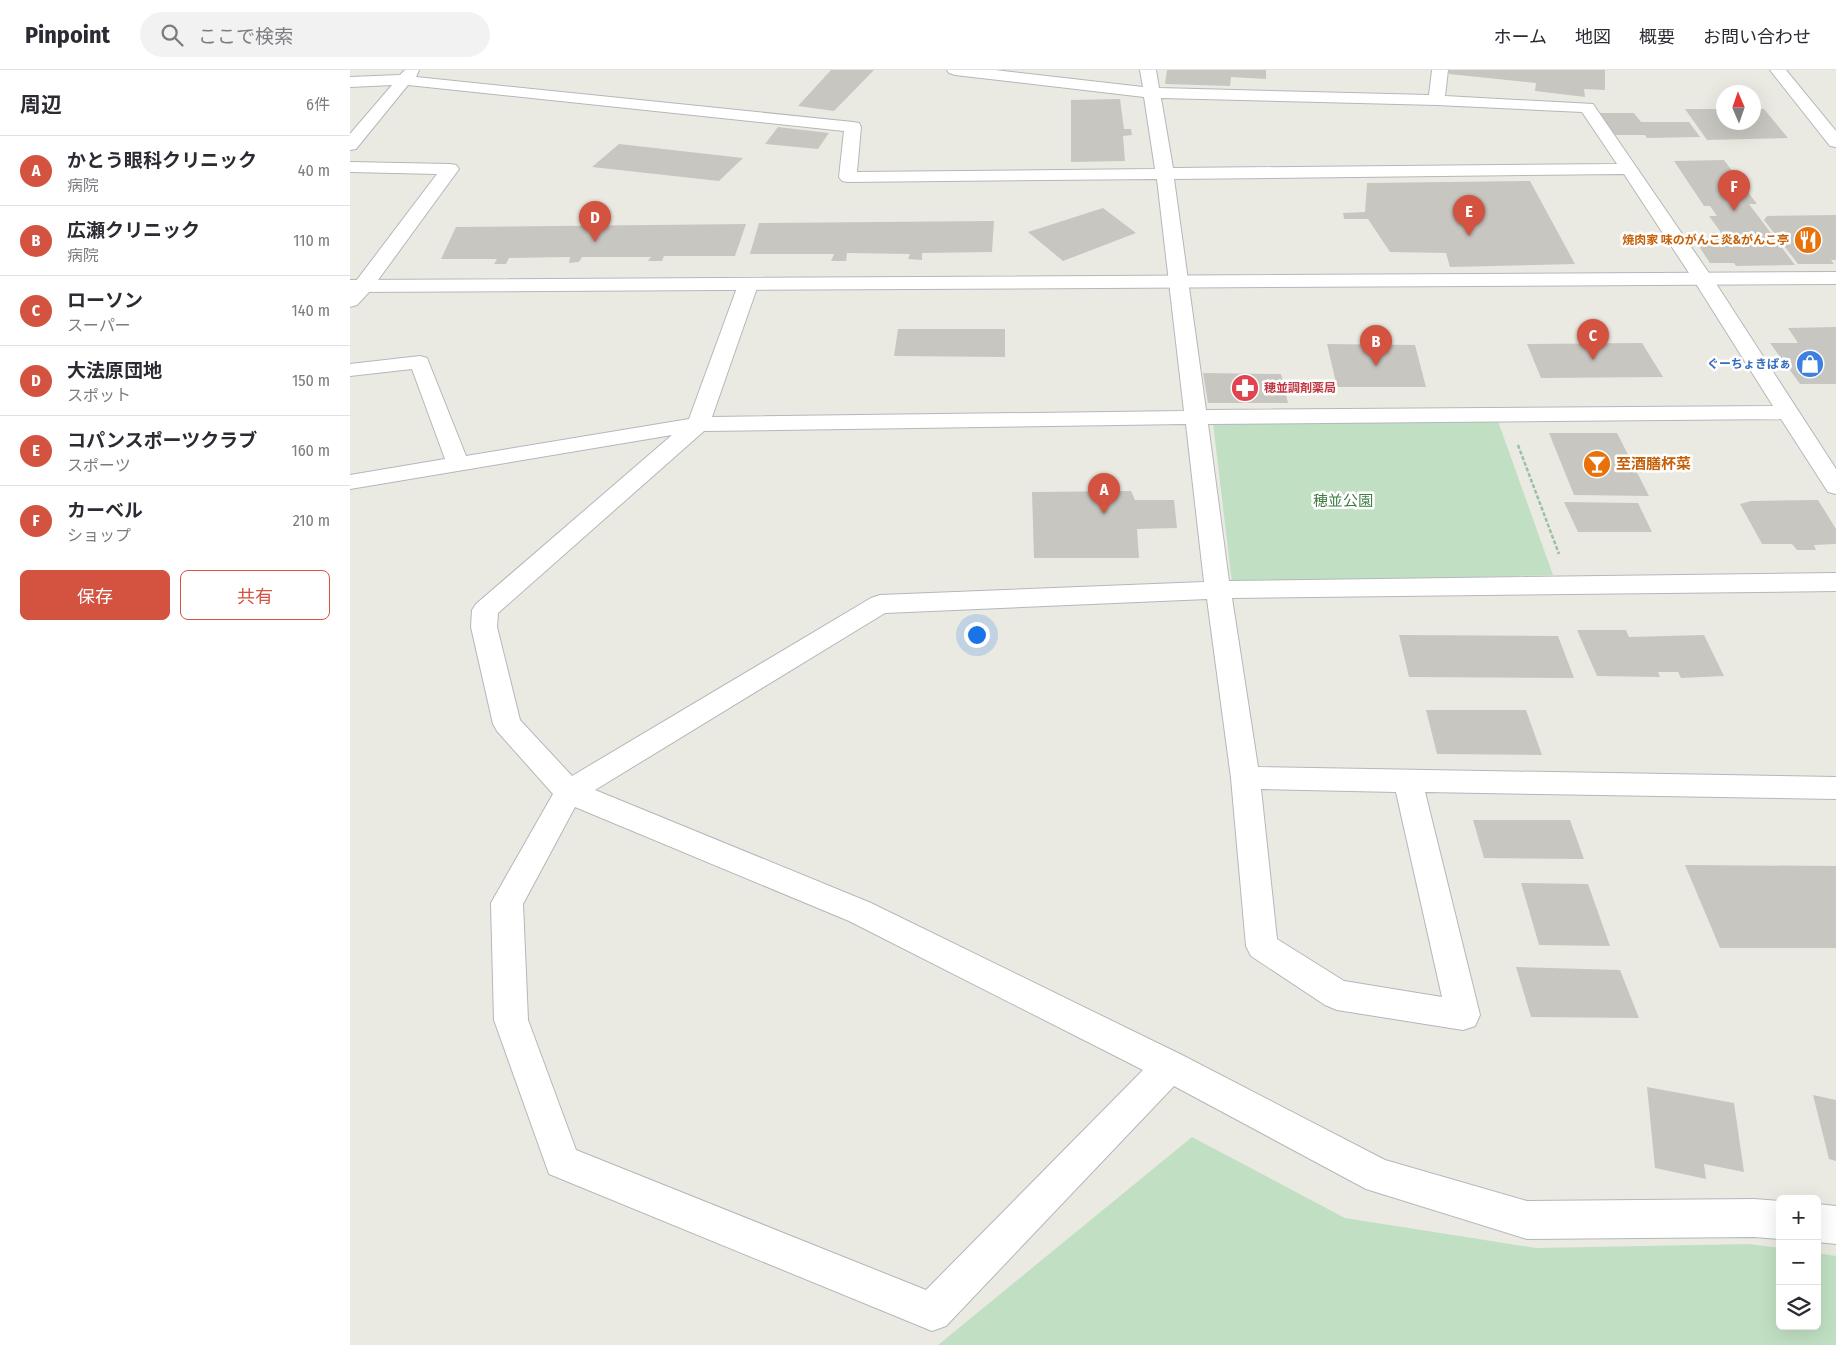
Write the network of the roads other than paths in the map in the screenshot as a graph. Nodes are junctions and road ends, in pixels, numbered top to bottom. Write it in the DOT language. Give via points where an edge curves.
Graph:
graph roads {
  1 [pos="955,70"];
  2 [pos="1148,70"];
  3 [pos="1440,70"];
  4 [pos="1778,70"];
  5 [pos="408,75"];
  6 [pos="350,82"];
  7 [pos="1151,93"];
  8 [pos="1437,100"];
  9 [pos="1836,142"];
  10 [pos="350,145"];
  11 [pos="350,168"];
  12 [pos="1628,169"];
  13 [pos="1165,174"];
  14 [pos="1836,278"];
  15 [pos="1703,280"];
  16 [pos="1178,282"];
  17 [pos="748,285"];
  18 [pos="354,291"];
  19 [pos="350,370"];
  20 [pos="1788,412"];
  21 [pos="1195,417"];
  22 [pos="698,424"];
  23 [pos="458,464"];
  24 [pos="350,482"];
  25 [pos="1836,488"];
  26 [pos="1836,582"];
  27 [pos="1218,590"];
  28 [pos="1245,778"];
  29 [pos="1408,780"];
  30 [pos="1836,788"];
  31 [pos="569,792"];
  32 [pos="1170,1066"];
  33 [pos="1776,1220"];
  34 [pos="1821,1223"];
  35 [pos="1836,1225"];
  1 -- 7 [label="street"];
  2 -- 7 [label="street"];
  3 -- 8 [label="street"];
  4 -- 9 [label="street"];
  5 -- 6 [label="street"];
  5 -- 10 [label="street"];
  5 -- 13 [label="street" via="853,126 848,177"];
  7 -- 8 [label="street"];
  7 -- 13 [label="street"];
  8 -- 12 [label="street" via="1587,107"];
  11 -- 18 [label="street" via="450,169"];
  12 -- 13 [label="street"];
  12 -- 15 [label="street"];
  13 -- 16 [label="street"];
  14 -- 15 [label="street"];
  15 -- 16 [label="street"];
  15 -- 20 [label="street"];
  16 -- 17 [label="street"];
  16 -- 21 [label="street"];
  17 -- 18 [label="street"];
  17 -- 22 [label="street"];
  19 -- 23 [label="street" via="420,362"];
  20 -- 21 [label="street"];
  20 -- 25 [label="street"];
  21 -- 22 [label="street"];
  21 -- 27 [label="street"];
  22 -- 23 [label="street"];
  22 -- 31 [label="street" via="485,610 484,627 507,724"];
  23 -- 24 [label="street"];
  26 -- 27 [label="street"];
  27 -- 28 [label="street"];
  27 -- 31 [label="street" via="880,604"];
  28 -- 29 [label="street"];
  28 -- 29 [label="street" via="1262,946 1336,995 1463,1015"];
  29 -- 30 [label="street"];
  31 -- 32 [label="street" via="860,912"];
  31 -- 32 [label="street" via="507,903 511,1020 562,1162 932,1312"];
  32 -- 33 [label="street" via="1379,1176 1526,1220"];
  34 -- 35 [label="street"];
}
